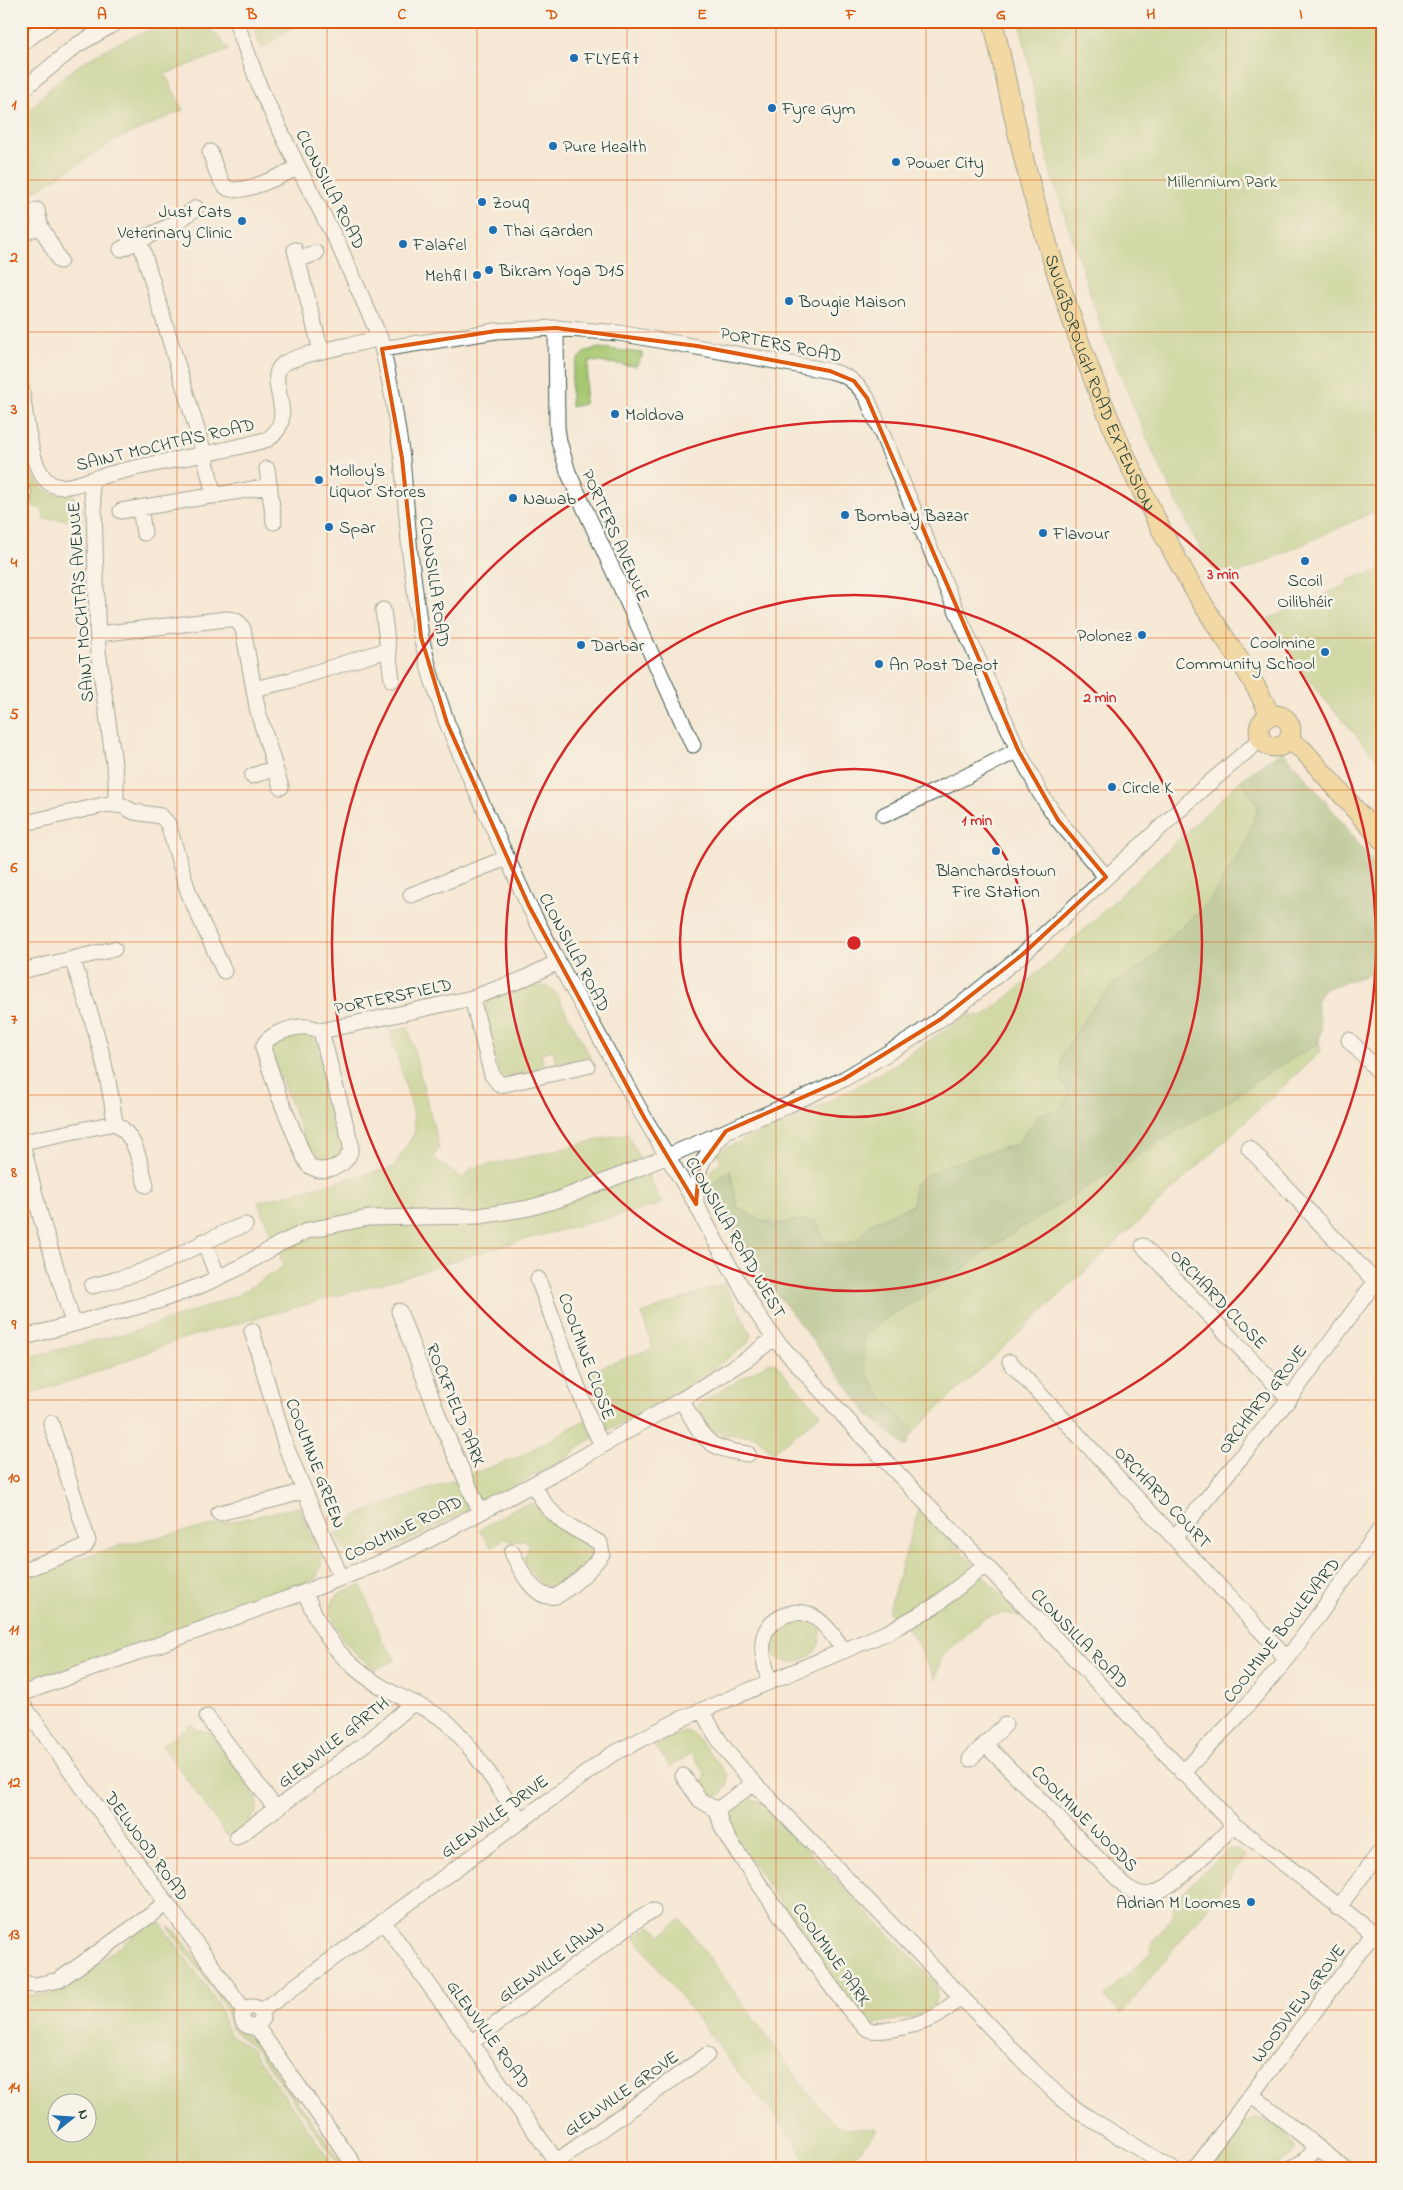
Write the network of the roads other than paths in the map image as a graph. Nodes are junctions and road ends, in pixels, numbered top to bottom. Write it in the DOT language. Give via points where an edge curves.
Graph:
graph roads {
  1 [pos="52,21"];
  2 [pos="119,21"];
  3 [pos="236,21"];
  4 [pos="993,21"];
  5 [pos="21,44"];
  6 [pos="21,91"];
  7 [pos="210,152"];
  8 [pos="298,167"];
  9 [pos="196,208"];
  10 [pos="21,235"];
  11 [pos="140,241"];
  12 [pos="121,249"];
  13 [pos="316,253"];
  14 [pos="60,261"];
  15 [pos="556,328"];
  16 [pos="381,344"];
  17 [pos="321,351"];
  18 [pos="21,387"];
  19 [pos="204,453"];
  20 [pos="267,469"];
  21 [pos="90,480"];
  22 [pos="270,486"];
  23 [pos="24,493"];
  24 [pos="214,496"];
  25 [pos="140,508"];
  26 [pos="121,511"];
  27 [pos="27,512"];
  28 [pos="274,522"];
  29 [pos="144,533"];
  30 [pos="382,610"];
  31 [pos="98,634"];
  32 [pos="387,650"];
  33 [pos="392,680"];
  34 [pos="254,689"];
  35 [pos="1270,716"];
  36 [pos="1261,740"];
  37 [pos="1289,740"];
  38 [pos="693,745"];
  39 [pos="1018,750"];
  40 [pos="275,768"];
  41 [pos="252,776"];
  42 [pos="281,787"];
  43 [pos="116,804"];
  44 [pos="884,815"];
  45 [pos="21,824"];
  46 [pos="1382,840"];
  47 [pos="508,858"];
  48 [pos="1106,877"];
  49 [pos="411,895"];
  50 [pos="114,949"];
  51 [pos="72,959"];
  52 [pos="558,962"];
  53 [pos="21,971"];
  54 [pos="224,971"];
  55 [pos="472,998"];
  56 [pos="321,1031"];
  57 [pos="1348,1040"];
  58 [pos="587,1066"];
  59 [pos="1382,1075"];
  60 [pos="115,1123"];
  61 [pos="726,1131"];
  62 [pos="22,1140"];
  63 [pos="1248,1148"];
  64 [pos="666,1155"];
  65 [pos="146,1185"];
  66 [pos="696,1204"];
  67 [pos="245,1225"];
  68 [pos="204,1241"];
  69 [pos="1143,1246"];
  70 [pos="218,1278"];
  71 [pos="538,1279"];
  72 [pos="92,1286"];
  73 [pos="1379,1286"];
  74 [pos="399,1311"];
  75 [pos="74,1323"];
  76 [pos="252,1331"];
  77 [pos="21,1338"];
  78 [pos="774,1338"];
  79 [pos="1010,1362"];
  80 [pos="1289,1399"];
  81 [pos="682,1400"];
  82 [pos="51,1423"];
  83 [pos="602,1446"];
  84 [pos="748,1454"];
  85 [pos="533,1484"];
  86 [pos="304,1490"];
  87 [pos="480,1512"];
  88 [pos="220,1513"];
  89 [pos="1382,1527"];
  90 [pos="1175,1537"];
  91 [pos="512,1552"];
  92 [pos="985,1565"];
  93 [pos="21,1571"];
  94 [pos="342,1578"];
  95 [pos="305,1592"];
  96 [pos="844,1650"];
  97 [pos="1287,1659"];
  98 [pos="769,1682"];
  99 [pos="21,1694"];
  100 [pos="21,1702"];
  101 [pos="413,1703"];
  102 [pos="702,1710"];
  103 [pos="207,1717"];
  104 [pos="1005,1725"];
  105 [pos="986,1744"];
  106 [pos="970,1760"];
  107 [pos="1182,1772"];
  108 [pos="683,1776"];
  109 [pos="754,1784"];
  110 [pos="276,1809"];
  111 [pos="717,1810"];
  112 [pos="521,1820"];
  113 [pos="1234,1825"];
  114 [pos="237,1837"];
  115 [pos="1382,1849"];
  116 [pos="166,1904"];
  117 [pos="1338,1908"];
  118 [pos="653,1911"];
  119 [pos="383,1921"];
  120 [pos="1377,1937"];
  121 [pos="21,1983"];
  122 [pos="960,1997"];
  123 [pos="258,2019"];
  124 [pos="472,2042"];
  125 [pos="707,2055"];
  126 [pos="1252,2095"];
  127 [pos="1317,2147"];
  128 [pos="560,2165"];
  129 [pos="357,2169"];
  130 [pos="1172,2169"];
  131 [pos="1195,2169"];
  132 [pos="1290,2169"];
  133 [pos="1345,2169"];
  1 -- 5 [label="street"];
  2 -- 6 [label="street" via="77,46"];
  3 -- 8 [label="street, CLONSILLA ROAD" via="260,88"];
  4 -- 35 [label="main road, SNUGBOROUGH ROAD EXTENSION" via="1032,190 1102,403 1138,484 1176,556"];
  7 -- 8 [label="street" via="226,188 232,190 255,185"];
  8 -- 16 [label="street, CLONSILLA ROAD" via="339,246"];
  9 -- 11 [label="street" via="176,223"];
  10 -- 14 [label="street" via="38,217"];
  11 -- 12 [label="street"];
  11 -- 19 [label="street"];
  13 -- 17 [label="street" via="296,255"];
  15 -- 16 [label="street, PORTERS ROAD"];
  15 -- 38 [label="street, PORTERS AVENUE" via="557,427 568,472"];
  15 -- 39 [label="street, PORTERS ROAD" via="619,333 709,348 830,371 854,381 867,398"];
  16 -- 17 [label="street, SAINT MOCHTA'S ROAD"];
  16 -- 47 [label="street, CLONSILLA ROAD" via="402,458 421,637 447,723"];
  17 -- 19 [label="street, SAINT MOCHTA'S ROAD" via="291,360 279,369 282,415 281,424 272,436"];
  18 -- 21 [label="street, SAINT MOCHTA'S ROAD" via="30,442 45,478 63,487"];
  19 -- 21 [label="street, SAINT MOCHTA'S ROAD"];
  19 -- 24 [label="street"];
  20 -- 22 [label="street"];
  21 -- 31 [label="street, SAINT MOCHTA'S AVENUE" via="94,508"];
  22 -- 24 [label="street"];
  22 -- 28 [label="street"];
  23 -- 27 [label="street"];
  24 -- 25 [label="street"];
  25 -- 26 [label="street"];
  25 -- 29 [label="street"];
  30 -- 32 [label="street"];
  31 -- 34 [label="street" via="236,620 243,629"];
  31 -- 43 [label="street, SAINT MOCHTA'S AVENUE" via="116,778"];
  32 -- 33 [label="street"];
  32 -- 34 [label="street"];
  34 -- 40 [label="street"];
  35 -- 36 [label="main road" via="1261,723"];
  35 -- 37 [label="main road" via="1279,715 1290,724 1292,734"];
  36 -- 37 [label="main road" via="1273,748"];
  36 -- 48 [label="street"];
  37 -- 46 [label="main road" via="1303,750"];
  39 -- 44 [label="street"];
  39 -- 48 [label="street, PORTERS ROAD" via="1040,794 1058,820"];
  40 -- 41 [label="street"];
  40 -- 42 [label="street"];
  43 -- 45 [label="street"];
  43 -- 54 [label="street" via="166,819 189,894"];
  47 -- 49 [label="street"];
  47 -- 52 [label="street, CLONSILLA ROAD"];
  48 -- 61 [label="street" via="1009,966 913,1038 844,1079"];
  50 -- 51 [label="street"];
  51 -- 53 [label="street"];
  51 -- 60 [label="street" via="101,1047"];
  52 -- 55 [label="street, PORTERSFIELD"];
  52 -- 64 [label="street, CLONSILLA ROAD"];
  55 -- 56 [label="street, PORTERSFIELD"];
  55 -- 58 [label="street, PORTERSFIELD" via="492,1075 500,1085"];
  56 -- 56 [label="street, PORTERSFIELD" via="351,1145 343,1164 318,1170 310,1166 304,1157 263,1048 269,1038 296,1028 309,1027"];
  57 -- 59 [label="street"];
  60 -- 62 [label="street"];
  60 -- 65 [label="street" via="132,1140"];
  61 -- 64 [label="street"];
  61 -- 66 [label="street" via="698,1168"];
  62 -- 75 [label="street"];
  63 -- 73 [label="street"];
  64 -- 66 [label="street, CLONSILLA ROAD WEST"];
  64 -- 70 [label="street" via="586,1190 529,1208 460,1218 368,1218 309,1230"];
  66 -- 78 [label="street, CLONSILLA ROAD WEST"];
  67 -- 68 [label="street"];
  68 -- 70 [label="street"];
  68 -- 72 [label="street" via="151,1268"];
  69 -- 80 [label="street, ORCHARD CLOSE"];
  70 -- 75 [label="street" via="158,1301"];
  71 -- 83 [label="street, COOLMINE CLOSE"];
  73 -- 80 [label="street, ORCHARD GROVE"];
  74 -- 87 [label="street, ROCKFIELD PARK" via="440,1420"];
  75 -- 77 [label="street"];
  76 -- 86 [label="street, COOLMINE GREEN" via="276,1419"];
  78 -- 81 [label="street, COOLMINE ROAD" via="747,1360"];
  78 -- 92 [label="street, CLONSILLA ROAD"];
  79 -- 90 [label="street, ORCHARD COURT"];
  80 -- 90 [label="street, ORCHARD GROVE"];
  81 -- 83 [label="street, COOLMINE ROAD"];
  81 -- 84 [label="street" via="708,1443 727,1452"];
  82 -- 93 [label="street" via="88,1541 80,1549"];
  83 -- 85 [label="street, COOLMINE ROAD"];
  85 -- 87 [label="street, COOLMINE ROAD"];
  85 -- 91 [label="street" via="547,1507 564,1523 600,1543 602,1554 578,1581 559,1595 550,1597 536,1590"];
  86 -- 88 [label="street"];
  86 -- 94 [label="street, COOLMINE GREEN"];
  87 -- 94 [label="street, COOLMINE ROAD" via="425,1542"];
  89 -- 97 [label="street, COOLMINE BOULEVARD"];
  90 -- 97 [label="street, ORCHARD COURT"];
  92 -- 96 [label="street, GLENVILLE DRIVE" via="920,1614 888,1632"];
  92 -- 107 [label="street, CLONSILLA ROAD"];
  94 -- 95 [label="street, COOLMINE ROAD"];
  95 -- 99 [label="street, COOLMINE ROAD"];
  95 -- 101 [label="street" via="315,1618 331,1644 353,1668"];
  96 -- 98 [label="street, GLENVILLE DRIVE"];
  96 -- 98 [label="street" via="822,1621 810,1614 793,1612 782,1616 764,1636"];
  97 -- 107 [label="street, COOLMINE BOULEVARD" via="1238,1716"];
  98 -- 102 [label="street, GLENVILLE DRIVE"];
  100 -- 116 [label="street, DELWOOD ROAD"];
  101 -- 110 [label="street, GLENVILLE GARTH" via="369,1741"];
  101 -- 112 [label="street" via="438,1715 455,1730"];
  102 -- 109 [label="street" via="725,1752"];
  102 -- 112 [label="street, GLENVILLE DRIVE" via="611,1755"];
  103 -- 110 [label="street, GLENVILLE GARTH"];
  104 -- 105 [label="street"];
  105 -- 106 [label="street"];
  105 -- 113 [label="street, COOLMINE WOODS" via="1134,1893 1152,1894 1171,1884"];
  107 -- 113 [label="street, CLONSILLA ROAD"];
  108 -- 111 [label="street" via="700,1800"];
  109 -- 111 [label="street"];
  109 -- 122 [label="street"];
  110 -- 114 [label="street, GLENVILLE GARTH"];
  111 -- 122 [label="street, COOLMINE PARK" via="729,1840 863,2027 879,2030 918,2023 939,2015"];
  112 -- 119 [label="street, GLENVILLE DRIVE"];
  113 -- 117 [label="street, CLONSILLA ROAD"];
  115 -- 117 [label="street"];
  116 -- 121 [label="street" via="58,1980 34,1985"];
  116 -- 123 [label="street, DELWOOD ROAD" via="244,2010 253,2007"];
  117 -- 120 [label="street, CLONSILLA ROAD"];
  118 -- 124 [label="street, GLENVILLE LAWN"];
  119 -- 123 [label="street, GLENVILLE DRIVE"];
  119 -- 124 [label="street, GLENVILLE ROAD"];
  120 -- 126 [label="street, WOODVIEW GROVE"];
  122 -- 130 [label="street" via="1062,2099"];
  123 -- 129 [label="street"];
  124 -- 128 [label="street, GLENVILLE ROAD"];
  125 -- 128 [label="street, GLENVILLE GROVE"];
  126 -- 127 [label="street"];
  126 -- 131 [label="street, WOODVIEW GROVE"];
  127 -- 132 [label="street" via="1306,2160"];
  127 -- 133 [label="street"];
}
